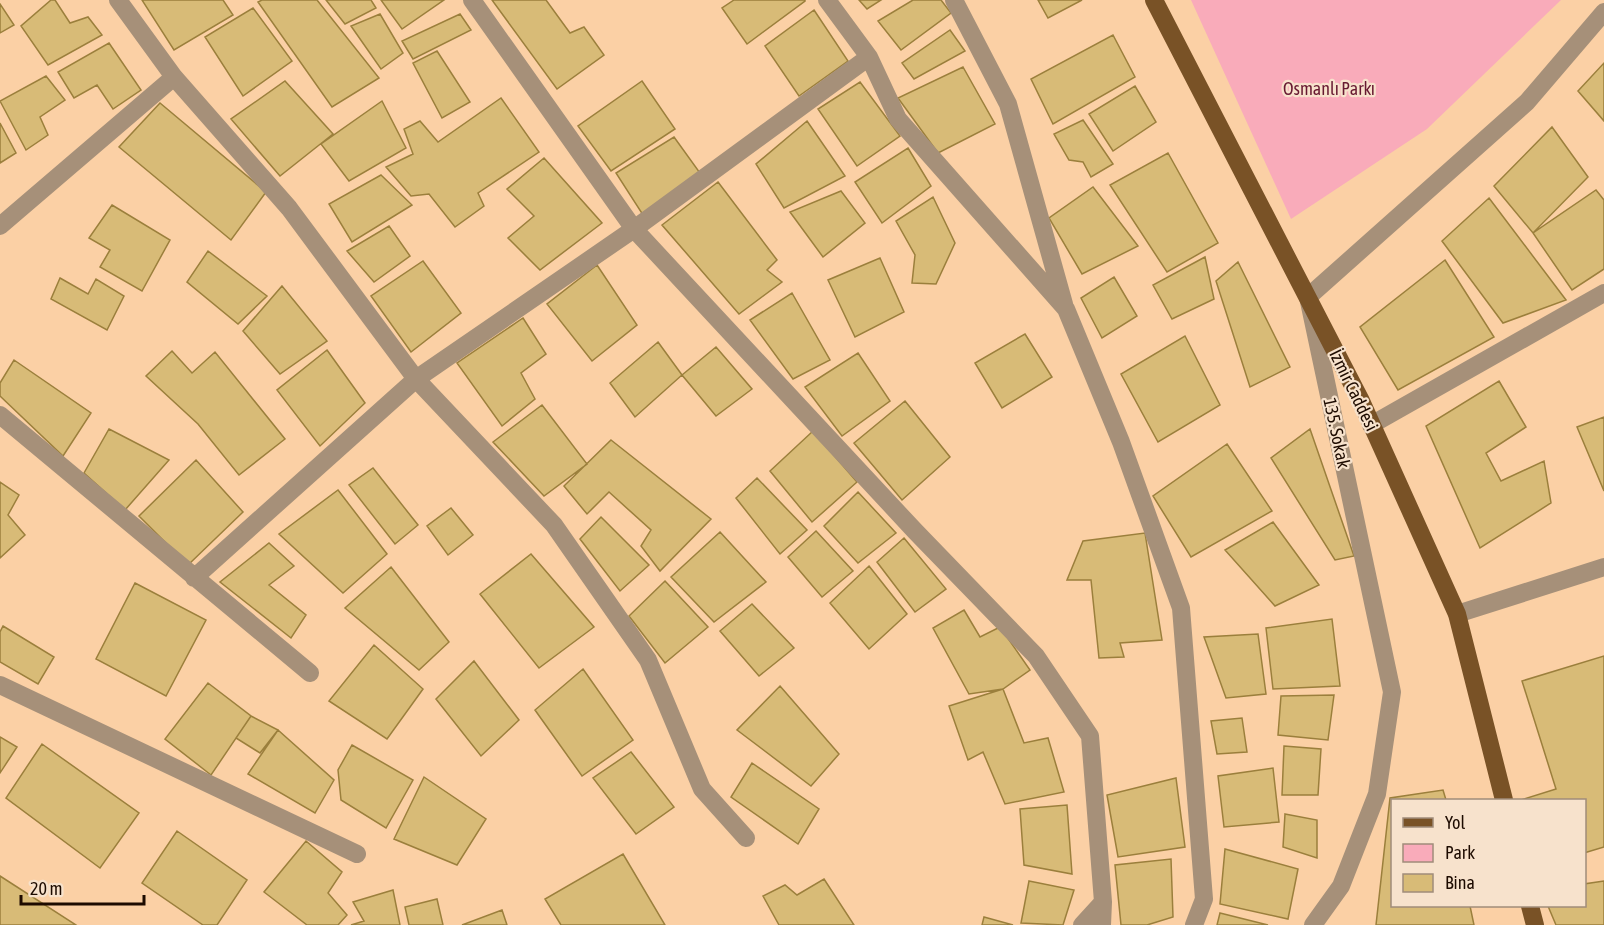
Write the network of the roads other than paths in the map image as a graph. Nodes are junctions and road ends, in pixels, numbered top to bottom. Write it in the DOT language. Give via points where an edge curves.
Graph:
graph roads {
  1 [pos="118,0"];
  2 [pos="472,0"];
  3 [pos="826,0"];
  4 [pos="954,0"];
  5 [pos="1154,0"];
  6 [pos="1604,12"];
  7 [pos="869,57"];
  8 [pos="174,77"];
  9 [pos="0,226"];
  10 [pos="634,229"];
  11 [pos="1604,292"];
  12 [pos="1308,297"];
  13 [pos="1066,309"];
  14 [pos="416,379"];
  15 [pos="0,416"];
  16 [pos="1371,425"];
  17 [pos="1604,567"];
  18 [pos="194,578"];
  19 [pos="1457,614"];
  20 [pos="310,673"];
  21 [pos="0,685"];
  22 [pos="1503,799"];
  23 [pos="746,838"];
  24 [pos="357,854"];
  25 [pos="1103,903"];
  26 [pos="1530,907"];
  27 [pos="1082,925"];
  28 [pos="1102,925"];
  29 [pos="1194,925"];
  30 [pos="1313,925"];
  31 [pos="1535,925"];
  1 -- 8 [label="street"];
  2 -- 10 [label="street"];
  3 -- 7 [label="street"];
  4 -- 13 [label="street" via="1008,104"];
  5 -- 12 [label="main road, İzmir Caddesi"];
  6 -- 12 [label="street" via="1527,102"];
  7 -- 10 [label="street"];
  7 -- 13 [label="street" via="898,119"];
  8 -- 9 [label="street"];
  8 -- 14 [label="street" via="289,208"];
  10 -- 14 [label="street"];
  10 -- 25 [label="street" via="1036,656 1090,736"];
  11 -- 16 [label="street"];
  12 -- 16 [label="main road, İzmir Caddesi"];
  12 -- 30 [label="street, 135. Sokak" via="1392,692 1377,794 1341,886"];
  13 -- 29 [label="street" via="1121,442 1181,608 1204,899"];
  14 -- 18 [label="street"];
  14 -- 23 [label="street" via="554,525 648,660 702,789"];
  15 -- 18 [label="street"];
  16 -- 19 [label="main road, İzmir Caddesi"];
  17 -- 19 [label="street"];
  18 -- 20 [label="street"];
  19 -- 22 [label="main road, İzmir Caddesi"];
  21 -- 24 [label="street"];
  25 -- 27 [label="street"];
  25 -- 28 [label="street"];
  26 -- 31 [label="main road"];
}
